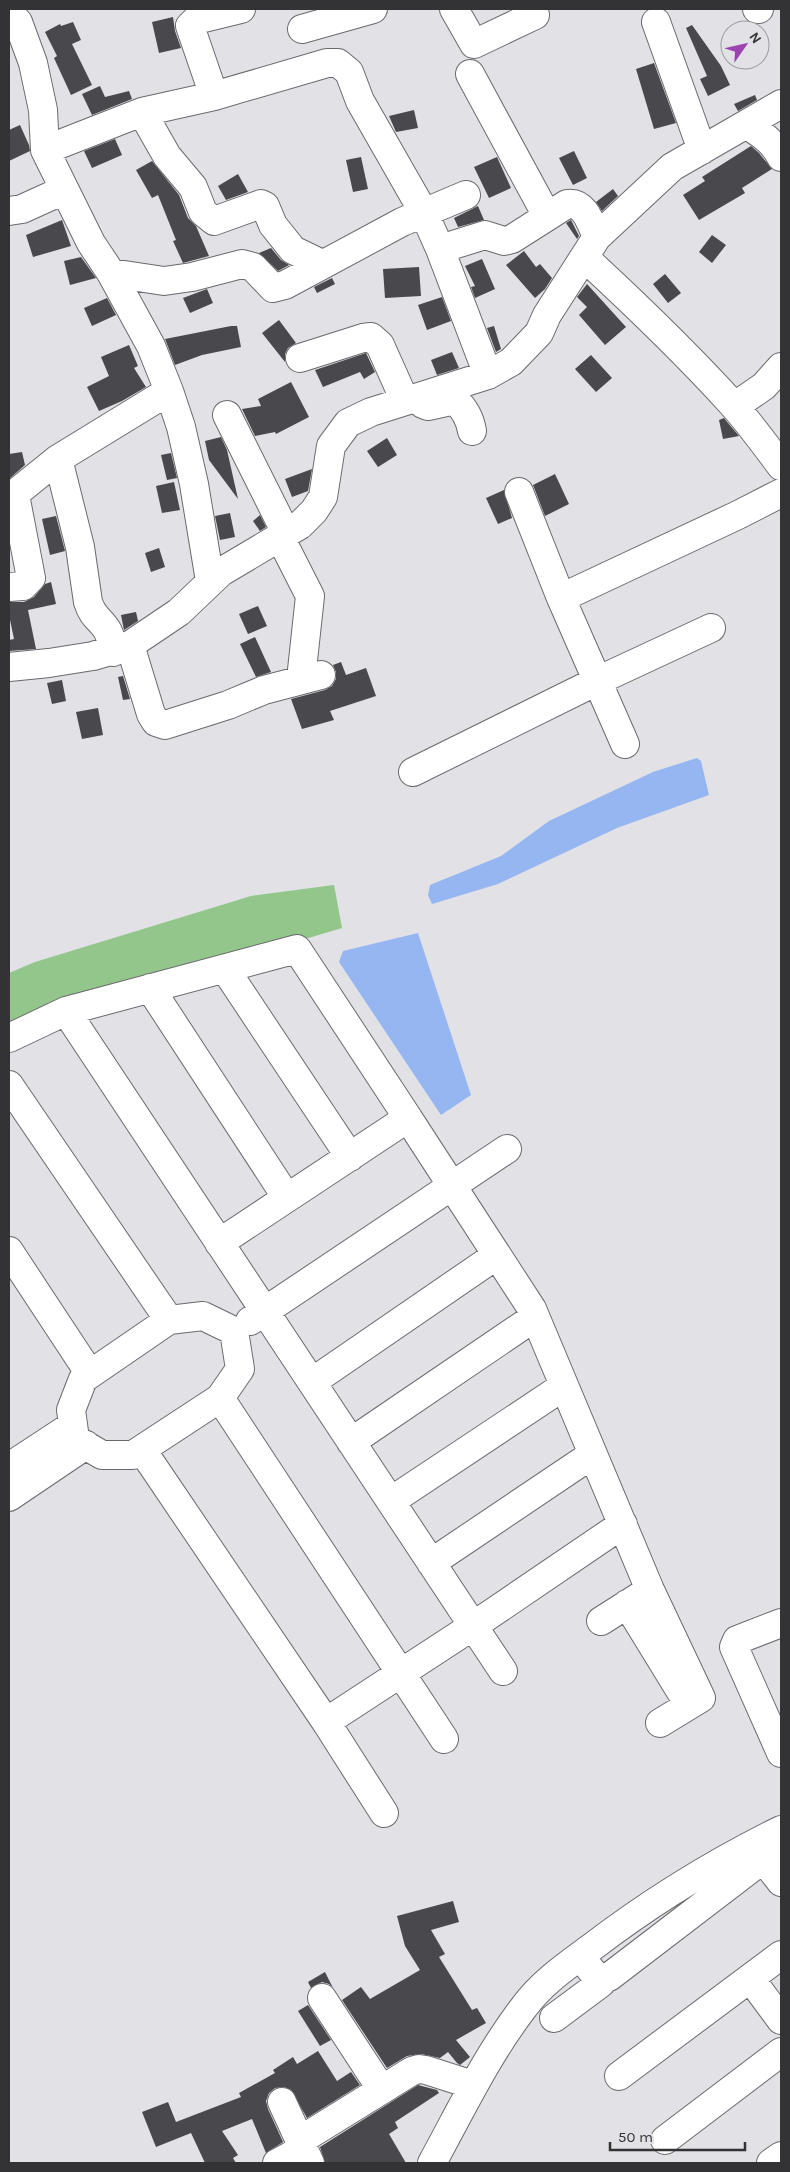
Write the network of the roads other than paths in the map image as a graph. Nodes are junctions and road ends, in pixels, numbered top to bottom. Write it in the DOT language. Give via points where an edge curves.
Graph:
graph roads {
  1 [pos="241,9"];
  2 [pos="373,9"];
  3 [pos="454,9"];
  4 [pos="532,9"];
  5 [pos="9,13"];
  6 [pos="299,19"];
  7 [pos="656,22"];
  8 [pos="310,68"];
  9 [pos="470,74"];
  10 [pos="214,96"];
  11 [pos="781,104"];
  12 [pos="142,112"];
  13 [pos="747,125"];
  14 [pos="45,150"];
  15 [pos="702,150"];
  16 [pos="781,157"];
  17 [pos="64,190"];
  18 [pos="466,195"];
  19 [pos="9,212"];
  20 [pos="424,213"];
  21 [pos="547,216"];
  22 [pos="591,248"];
  23 [pos="440,249"];
  24 [pos="322,264"];
  25 [pos="111,273"];
  26 [pos="300,358"];
  27 [pos="781,367"];
  28 [pos="488,375"];
  29 [pos="169,391"];
  30 [pos="411,399"];
  31 [pos="735,406"];
  32 [pos="227,415"];
  33 [pos="472,431"];
  34 [pos="58,459"];
  35 [pos="781,466"];
  36 [pos="519,492"];
  37 [pos="781,493"];
  38 [pos="283,535"];
  39 [pos="210,581"];
  40 [pos="9,587"];
  41 [pos="561,598"];
  42 [pos="711,628"];
  43 [pos="121,648"];
  44 [pos="9,667"];
  45 [pos="597,681"];
  46 [pos="625,744"];
  47 [pos="413,772"];
  48 [pos="226,968"];
  49 [pos="150,988"];
  50 [pos="66,1011"];
  51 [pos="9,1038"];
  52 [pos="9,1085"];
  53 [pos="408,1118"];
  54 [pos="507,1149"];
  55 [pos="350,1157"];
  56 [pos="452,1187"];
  57 [pos="288,1198"];
  58 [pos="219,1242"];
  59 [pos="9,1251"];
  60 [pos="496,1255"];
  61 [pos="265,1311"];
  62 [pos="535,1317"];
  63 [pos="169,1320"];
  64 [pos="234,1331"];
  65 [pos="90,1374"];
  66 [pos="312,1382"];
  67 [pos="564,1386"];
  68 [pos="220,1398"];
  69 [pos="80,1435"];
  70 [pos="351,1442"];
  71 [pos="142,1450"];
  72 [pos="593,1454"];
  73 [pos="9,1467"];
  74 [pos="9,1497"];
  75 [pos="391,1501"];
  76 [pos="623,1524"];
  77 [pos="431,1563"];
  78 [pos="638,1597"];
  79 [pos="601,1621"];
  80 [pos="781,1623"];
  81 [pos="473,1626"];
  82 [pos="503,1671"];
  83 [pos="400,1672"];
  84 [pos="773,1712"];
  85 [pos="326,1722"];
  86 [pos="660,1723"];
  87 [pos="444,1739"];
  88 [pos="781,1754"];
  89 [pos="384,1814"];
  90 [pos="781,1830"];
  91 [pos="765,1852"];
  92 [pos="781,1882"];
  93 [pos="781,1955"];
  94 [pos="580,1956"];
  95 [pos="609,1977"];
  96 [pos="750,1978"];
  97 [pos="322,1998"];
  98 [pos="554,2018"];
  99 [pos="781,2020"];
  100 [pos="781,2052"];
  101 [pos="619,2076"];
  102 [pos="473,2085"];
  103 [pos="382,2090"];
  104 [pos="282,2102"];
  105 [pos="665,2140"];
  106 [pos="304,2151"];
  107 [pos="781,2156"];
  108 [pos="277,2163"];
  109 [pos="432,2163"];
  110 [pos="771,2163"];
  1 -- 10 [label="street" via="196,20 190,26"];
  2 -- 6 [label="street"];
  3 -- 4 [label="street" via="474,44 535,15"];
  5 -- 14 [label="street" via="18,22 33,63 44,110"];
  6 -- 8 [label="street"];
  7 -- 15 [label="street"];
  8 -- 10 [label="street"];
  8 -- 20 [label="street" via="338,63 349,72 360,101"];
  9 -- 21 [label="street"];
  10 -- 12 [label="street"];
  11 -- 13 [label="street"];
  12 -- 14 [label="street"];
  12 -- 24 [label="street" via="167,156 193,187 202,212 214,221 261,204 265,206 273,226 293,250"];
  13 -- 15 [label="street"];
  13 -- 16 [label="street" via="768,138"];
  14 -- 17 [label="street"];
  15 -- 22 [label="street" via="672,167"];
  17 -- 19 [label="street"];
  17 -- 25 [label="street" via="91,243"];
  18 -- 20 [label="street"];
  20 -- 23 [label="street"];
  20 -- 24 [label="street"];
  21 -- 22 [label="street" via="567,204 578,205 583,209"];
  21 -- 23 [label="street" via="512,239 504,241 485,235"];
  22 -- 28 [label="street" via="547,315 539,333 511,362"];
  22 -- 31 [label="street" via="638,307"];
  23 -- 28 [label="street"];
  24 -- 25 [label="street" via="285,285 273,288 253,267 242,264 164,281"];
  25 -- 29 [label="street" via="150,346"];
  26 -- 30 [label="street" via="371,337 380,345"];
  27 -- 31 [label="street" via="764,386"];
  28 -- 30 [label="street"];
  29 -- 34 [label="street"];
  29 -- 39 [label="street" via="194,484"];
  30 -- 33 [label="street" via="428,406 455,400 462,407"];
  30 -- 38 [label="street" via="348,423 331,446 323,497 307,518"];
  31 -- 35 [label="street"];
  32 -- 38 [label="street"];
  34 -- 40 [label="street" via="17,492 31,578 23,586"];
  34 -- 43 [label="street" via="80,547 90,609"];
  36 -- 41 [label="street"];
  37 -- 41 [label="street"];
  38 -- 39 [label="street"];
  38 -- 43 [label="street" via="310,596 311,677 165,725 156,722 151,714"];
  39 -- 43 [label="street" via="179,612"];
  41 -- 45 [label="street"];
  42 -- 45 [label="street"];
  43 -- 44 [label="street" via="49,663"];
  45 -- 46 [label="street"];
  45 -- 47 [label="street"];
  48 -- 49 [label="street"];
  48 -- 53 [label="street" via="297,949"];
  48 -- 55 [label="street"];
  49 -- 50 [label="street"];
  49 -- 57 [label="street"];
  50 -- 51 [label="street"];
  50 -- 58 [label="street"];
  52 -- 63 [label="street"];
  53 -- 55 [label="street"];
  53 -- 56 [label="street"];
  54 -- 56 [label="street"];
  55 -- 57 [label="street"];
  56 -- 60 [label="street"];
  56 -- 61 [label="street"];
  57 -- 58 [label="street"];
  58 -- 61 [label="street"];
  59 -- 65 [label="street"];
  60 -- 62 [label="street"];
  60 -- 66 [label="street"];
  61 -- 64 [label="street"];
  61 -- 66 [label="street"];
  62 -- 67 [label="street"];
  62 -- 70 [label="street"];
  63 -- 64 [label="street" via="204,1316"];
  63 -- 65 [label="street"];
  64 -- 68 [label="street" via="240,1369"];
  65 -- 69 [label="street" via="83,1379 71,1410"];
  66 -- 70 [label="street"];
  67 -- 72 [label="street"];
  67 -- 75 [label="street"];
  68 -- 71 [label="street"];
  68 -- 83 [label="street"];
  69 -- 71 [label="street" via="102,1455 133,1455"];
  69 -- 73 [label="street"];
  69 -- 74 [label="street"];
  70 -- 75 [label="street"];
  71 -- 85 [label="street"];
  72 -- 76 [label="street"];
  72 -- 77 [label="street"];
  75 -- 77 [label="street"];
  76 -- 78 [label="street"];
  76 -- 81 [label="street"];
  77 -- 81 [label="street"];
  78 -- 79 [label="street"];
  78 -- 86 [label="street" via="701,1698"];
  80 -- 84 [label="street" via="735,1643 734,1647"];
  81 -- 82 [label="street"];
  81 -- 83 [label="street"];
  83 -- 85 [label="street"];
  83 -- 87 [label="street"];
  84 -- 88 [label="street"];
  85 -- 89 [label="street"];
  90 -- 91 [label="street"];
  91 -- 92 [label="street"];
  91 -- 94 [label="street" via="687,1880"];
  91 -- 95 [label="street"];
  93 -- 96 [label="street"];
  94 -- 98 [label="street" via="601,1983"];
  94 -- 102 [label="street" via="539,1988 524,2006"];
  96 -- 99 [label="street"];
  96 -- 101 [label="street"];
  97 -- 103 [label="street"];
  100 -- 105 [label="street"];
  102 -- 103 [label="street" via="419,2069"];
  102 -- 109 [label="street"];
  103 -- 106 [label="street"];
  104 -- 106 [label="street"];
  106 -- 108 [label="street"];
  107 -- 110 [label="street"];
}
